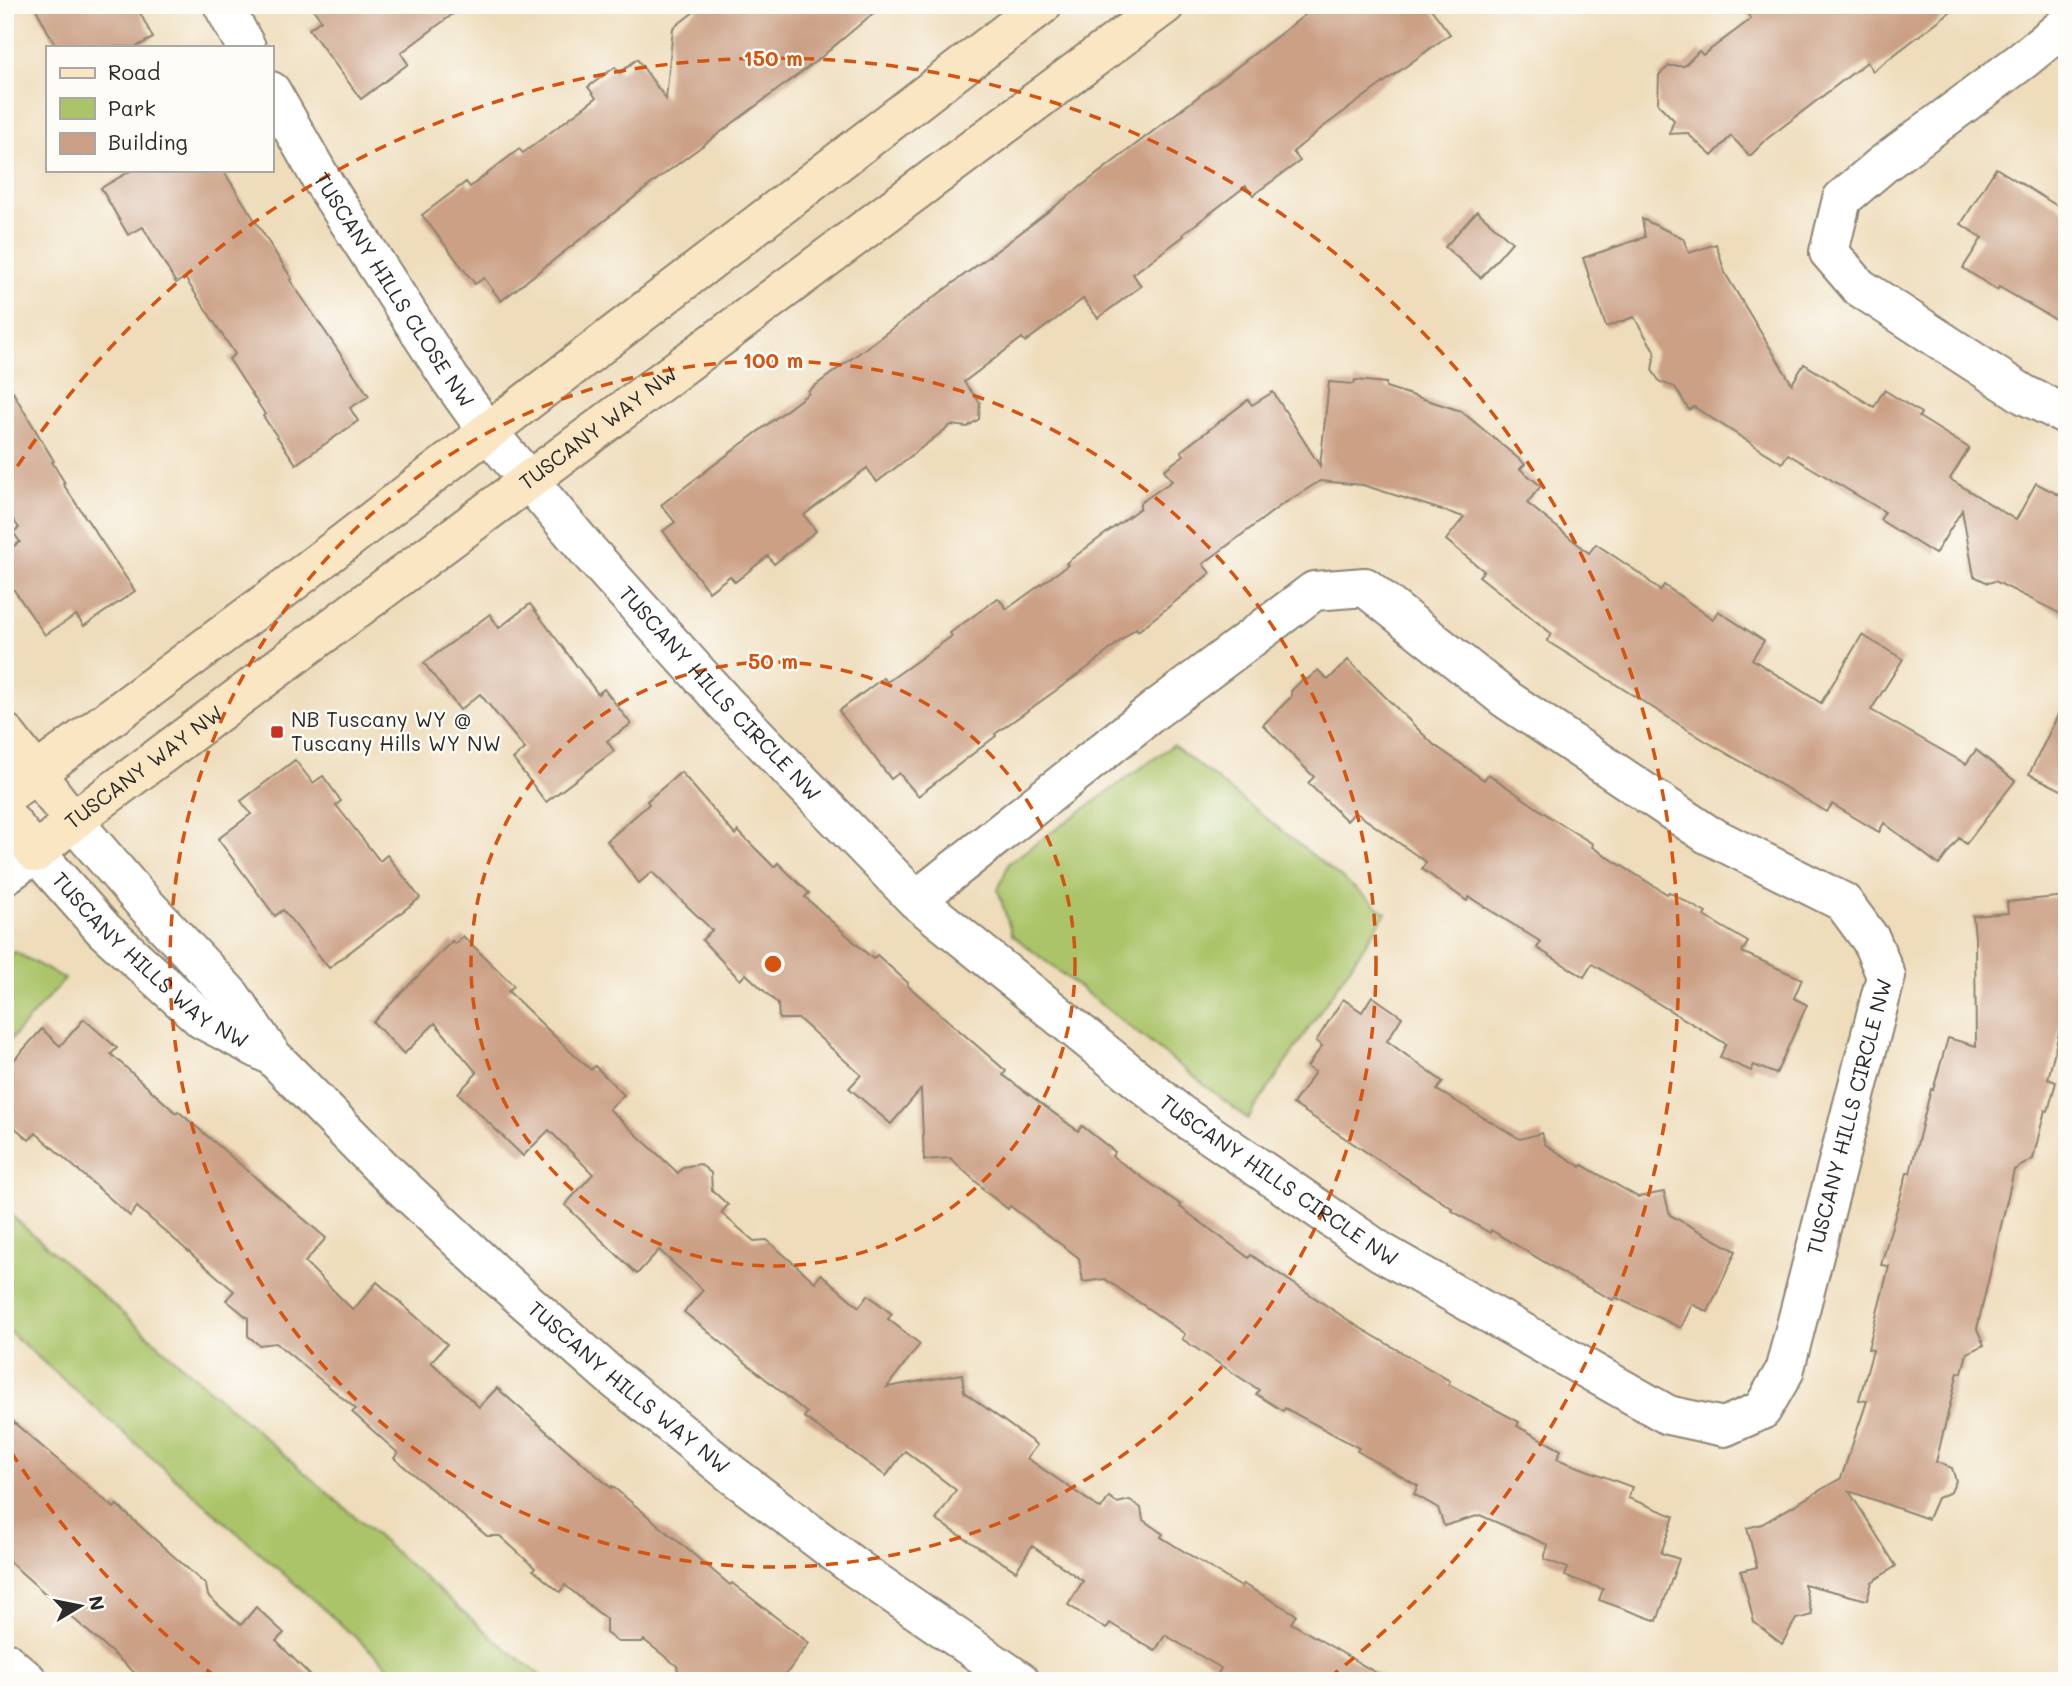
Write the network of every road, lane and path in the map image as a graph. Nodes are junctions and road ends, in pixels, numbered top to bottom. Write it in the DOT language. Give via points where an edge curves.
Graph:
graph roads {
  1 [pos="223,5"];
  2 [pos="1042,5"];
  3 [pos="1165,5"];
  4 [pos="2067,24"];
  5 [pos="245,46"];
  6 [pos="273,95"];
  7 [pos="2067,415"];
  8 [pos="488,432"];
  9 [pos="528,481"];
  10 [pos="5,733"];
  11 [pos="36,774"];
  12 [pos="5,796"];
  13 [pos="5,815"];
  14 [pos="73,821"];
  15 [pos="36,853"];
  16 [pos="5,875"];
  17 [pos="916,900"];
  18 [pos="272,1056"];
  19 [pos="5,1661"];
  20 [pos="28,1681"];
  21 [pos="1020,1681"];
  1 -- 5 [label="street"];
  2 -- 8 [label="street"];
  3 -- 9 [label="street, TUSCANY WAY NW"];
  4 -- 7 [label="street" via="1842,199 1829,252 1859,287 2025,395"];
  6 -- 8 [label="street, TUSCANY HILLS CLOSE NW" via="320,177"];
  8 -- 9 [label="street, TUSCANY HILLS CLOSE NW"];
  8 -- 11 [label="street"];
  9 -- 14 [label="street, TUSCANY WAY NW"];
  9 -- 17 [label="street, TUSCANY HILLS CIRCLE NW" via="725,703"];
  10 -- 11 [label="street"];
  11 -- 12 [label="street"];
  11 -- 14 [label="street"];
  13 -- 15 [label="street"];
  14 -- 15 [label="street, TUSCANY WAY NW"];
  14 -- 18 [label="street, TUSCANY HILLS WAY NW" via="231,996"];
  15 -- 16 [label="street"];
  15 -- 18 [label="street, TUSCANY HILLS WAY NW" via="104,930 203,1020"];
  17 -- 17 [label="street, TUSCANY HILLS CIRCLE NW" via="1213,1137 1381,1252 1668,1415 1724,1427 1762,1410 1784,1372 1886,976 1871,940 1843,902 1707,834 1506,699 1366,587 1314,591 1155,710"];
  18 -- 21 [label="street, TUSCANY HILLS WAY NW" via="457,1238 612,1377 857,1569"];
  19 -- 20 [label="street"];
}
